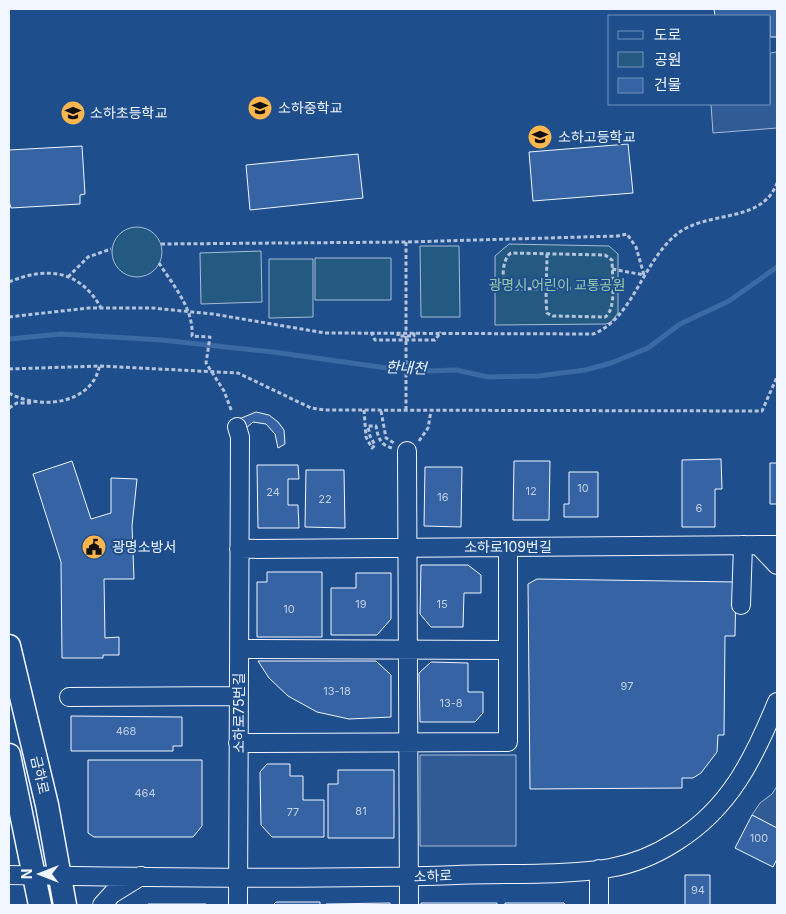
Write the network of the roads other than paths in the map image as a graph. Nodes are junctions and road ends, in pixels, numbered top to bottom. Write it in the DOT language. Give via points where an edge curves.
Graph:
graph roads {
  1 [pos="237,427"];
  2 [pos="407,451"];
  3 [pos="750,545"];
  4 [pos="777,545"];
  5 [pos="508,547"];
  6 [pos="407,548"];
  7 [pos="239,549"];
  8 [pos="777,565"];
  9 [pos="741,605"];
  10 [pos="9,646"];
  11 [pos="239,649"];
  12 [pos="408,650"];
  13 [pos="508,650"];
  14 [pos="69,696"];
  15 [pos="239,696"];
  16 [pos="777,702"];
  17 [pos="408,742"];
  18 [pos="238,743"];
  19 [pos="9,755"];
  20 [pos="599,870"];
  21 [pos="9,875"];
  22 [pos="34,875"];
  23 [pos="60,875"];
  24 [pos="141,876"];
  25 [pos="238,877"];
  26 [pos="409,877"];
  27 [pos="40,905"];
  28 [pos="65,905"];
  29 [pos="102,905"];
  30 [pos="238,905"];
  31 [pos="409,905"];
  32 [pos="599,905"];
  1 -- 7 [label="street, 소하로75번길" via="240,437"];
  2 -- 6 [label="street"];
  3 -- 4 [label="street, 소하로109번길"];
  3 -- 5 [label="street, 소하로109번길"];
  3 -- 8 [label="street"];
  3 -- 9 [label="street"];
  5 -- 6 [label="street, 소하로109번길"];
  5 -- 13 [label="street"];
  6 -- 7 [label="street, 소하로109번길"];
  6 -- 12 [label="street"];
  7 -- 11 [label="street, 소하로75번길"];
  10 -- 23 [label="main road, 금하로" via="47,805"];
  11 -- 12 [label="street"];
  11 -- 15 [label="street, 소하로75번길"];
  12 -- 13 [label="street"];
  12 -- 17 [label="street"];
  13 -- 17 [label="street" via="508,742"];
  14 -- 15 [label="street"];
  15 -- 18 [label="street, 소하로75번길"];
  16 -- 20 [label="street, 소하로" via="744,776 718,809 693,830 656,853"];
  17 -- 18 [label="street"];
  17 -- 26 [label="street"];
  18 -- 25 [label="street, 소하로75번길"];
  19 -- 22 [label="main road, 금하로"];
  20 -- 26 [label="street, 소하로"];
  20 -- 32 [label="street"];
  21 -- 22 [label="street, 소하로"];
  22 -- 23 [label="street, 소하로"];
  22 -- 27 [label="main road, 금하로"];
  23 -- 24 [label="street, 소하로"];
  23 -- 28 [label="main road, 금하로"];
  24 -- 25 [label="street, 소하로"];
  24 -- 29 [label="street" via="112,894"];
  25 -- 26 [label="street, 소하로"];
  25 -- 30 [label="street, 소하로75번길"];
  26 -- 31 [label="street"];
}
